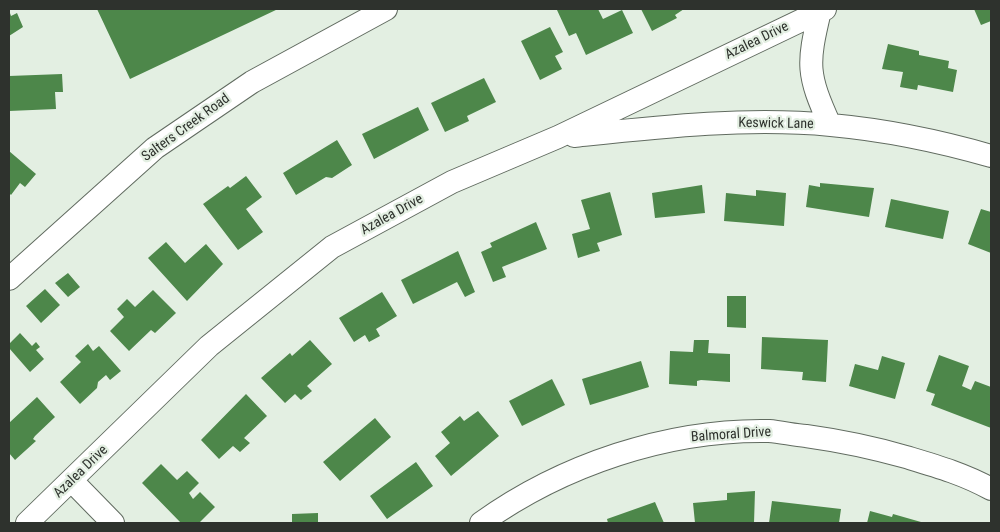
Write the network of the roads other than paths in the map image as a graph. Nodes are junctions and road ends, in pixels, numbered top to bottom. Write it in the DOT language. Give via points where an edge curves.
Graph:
graph roads {
  1 [pos="386,9"];
  2 [pos="822,10"];
  3 [pos="362,14"];
  4 [pos="830,125"];
  5 [pos="558,137"];
  6 [pos="991,156"];
  7 [pos="9,279"];
  8 [pos="72,481"];
  9 [pos="991,489"];
  10 [pos="27,523"];
  11 [pos="113,523"];
  12 [pos="481,523"];
  1 -- 3 [label="street, Salters Creek Road"];
  2 -- 4 [label="street" via="812,46 811,73"];
  2 -- 5 [label="street, Azalea Drive"];
  3 -- 7 [label="street, Salters Creek Road" via="252,82 155,148"];
  4 -- 5 [label="street, Keswick Lane" via="704,124"];
  4 -- 6 [label="street, Keswick Lane" via="910,136"];
  5 -- 8 [label="street, Azalea Drive" via="452,182 332,247 209,346"];
  8 -- 10 [label="street, Azalea Drive"];
  8 -- 11 [label="street"];
  9 -- 12 [label="street, Balmoral Drive" via="965,475 861,444 770,431 704,434 648,445 566,475"];
}
